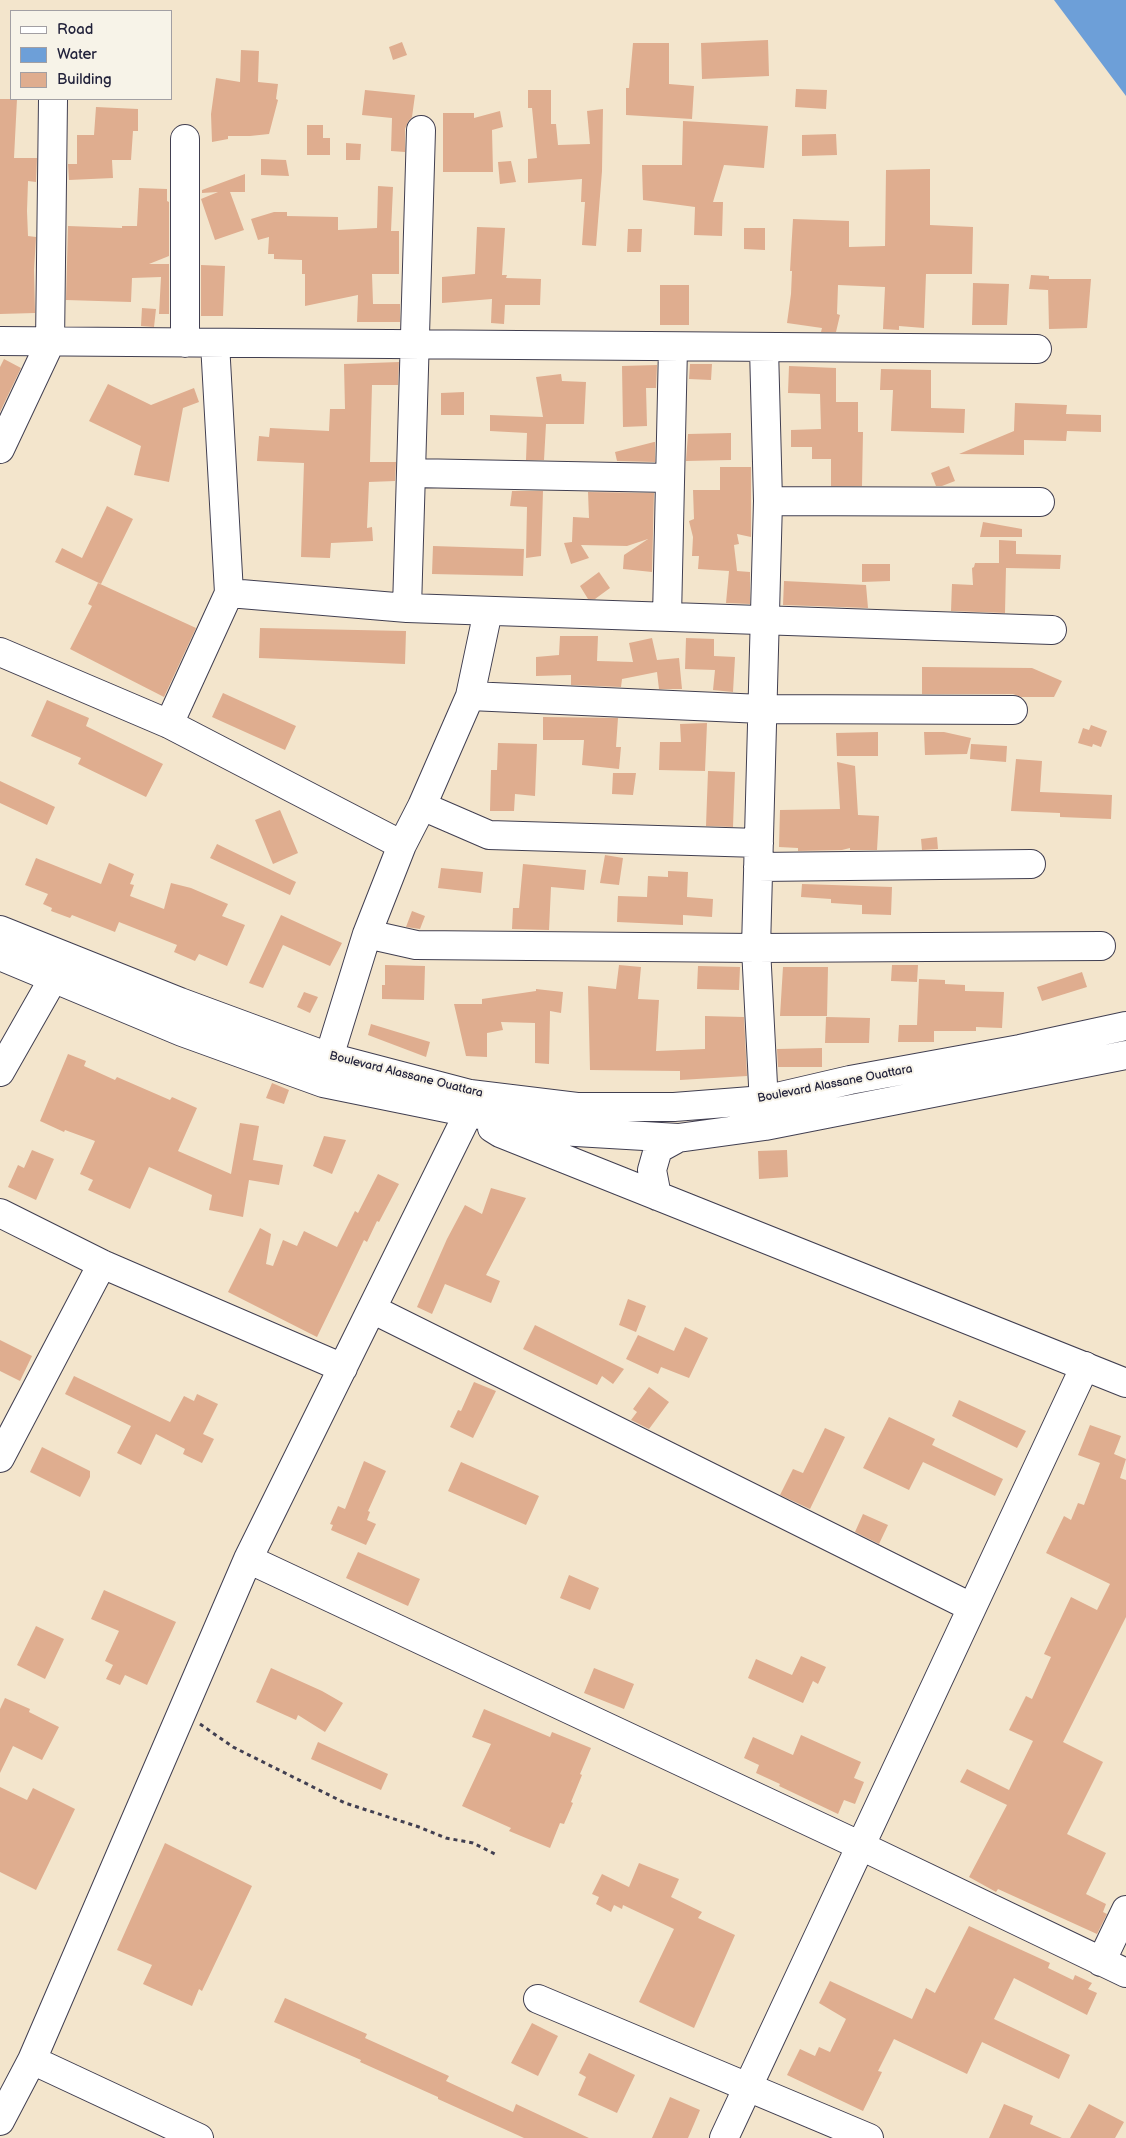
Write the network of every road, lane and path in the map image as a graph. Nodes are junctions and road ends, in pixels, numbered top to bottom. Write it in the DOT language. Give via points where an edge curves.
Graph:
graph roads {
  1 [pos="53,100"];
  2 [pos="421,130"];
  3 [pos="185,139"];
  4 [pos="0,341"];
  5 [pos="50,342"];
  6 [pos="215,342"];
  7 [pos="185,343"];
  8 [pos="415,344"];
  9 [pos="673,347"];
  10 [pos="764,348"];
  11 [pos="1037,349"];
  12 [pos="0,449"];
  13 [pos="412,473"];
  14 [pos="670,478"];
  15 [pos="768,501"];
  16 [pos="1040,502"];
  17 [pos="228,593"];
  18 [pos="407,608"];
  19 [pos="488,610"];
  20 [pos="667,617"];
  21 [pos="765,621"];
  22 [pos="1052,630"];
  23 [pos="0,652"];
  24 [pos="470,696"];
  25 [pos="762,709"];
  26 [pos="1013,710"];
  27 [pos="169,724"];
  28 [pos="422,806"];
  29 [pos="402,845"];
  30 [pos="758,855"];
  31 [pos="1031,864"];
  32 [pos="0,930"];
  33 [pos="367,934"];
  34 [pos="1101,946"];
  35 [pos="756,948"];
  36 [pos="0,956"];
  37 [pos="53,979"];
  38 [pos="1126,1026"];
  39 [pos="1126,1055"];
  40 [pos="329,1057"];
  41 [pos="0,1072"];
  42 [pos="470,1103"];
  43 [pos="764,1113"];
  44 [pos="678,1138"];
  45 [pos="657,1196"];
  46 [pos="0,1213"];
  47 [pos="102,1264"];
  48 [pos="372,1309"];
  49 [pos="1084,1366"];
  50 [pos="343,1368"];
  51 [pos="1126,1383"];
  52 [pos="0,1458"];
  53 [pos="248,1559"];
  54 [pos="971,1607"];
  55 [pos="181,1711"];
  56 [pos="861,1846"];
  57 [pos="497,1855"];
  58 [pos="1126,1910"];
  59 [pos="1101,1962"];
  60 [pos="1126,1974"];
  61 [pos="538,1999"];
  62 [pos="32,2060"];
  63 [pos="749,2088"];
  64 [pos="0,2122"];
  65 [pos="199,2138"];
  66 [pos="724,2138"];
  67 [pos="870,2138"];
  1 -- 5 [label="street"];
  2 -- 8 [label="street"];
  3 -- 7 [label="street"];
  4 -- 5 [label="street"];
  5 -- 7 [label="street"];
  5 -- 12 [label="street"];
  6 -- 7 [label="street"];
  6 -- 8 [label="street"];
  6 -- 17 [label="street"];
  8 -- 9 [label="street"];
  8 -- 13 [label="street"];
  9 -- 10 [label="street"];
  9 -- 14 [label="street"];
  10 -- 11 [label="street"];
  10 -- 15 [label="street"];
  13 -- 14 [label="street"];
  13 -- 18 [label="street"];
  14 -- 20 [label="street"];
  15 -- 16 [label="street"];
  15 -- 21 [label="street"];
  17 -- 18 [label="street"];
  17 -- 27 [label="street"];
  18 -- 19 [label="street"];
  19 -- 20 [label="street"];
  19 -- 24 [label="street"];
  20 -- 21 [label="street"];
  21 -- 22 [label="street"];
  21 -- 25 [label="street"];
  23 -- 27 [label="street"];
  24 -- 25 [label="street"];
  24 -- 28 [label="street"];
  25 -- 26 [label="street"];
  25 -- 30 [label="street"];
  27 -- 29 [label="street"];
  28 -- 29 [label="street"];
  28 -- 30 [label="street" via="489,835"];
  29 -- 33 [label="street"];
  30 -- 31 [label="street"];
  30 -- 35 [label="street"];
  32 -- 40 [label="street, Boulevard Alassane Ouattara"];
  33 -- 35 [label="street" via="416,945"];
  33 -- 40 [label="street"];
  34 -- 35 [label="street"];
  35 -- 43 [label="street"];
  36 -- 37 [label="street, Boulevard Alassane Ouattara"];
  37 -- 41 [label="street"];
  37 -- 42 [label="street, Boulevard Alassane Ouattara" via="182,1032 323,1083"];
  38 -- 43 [label="street, Boulevard Alassane Ouattara" via="850,1080"];
  39 -- 43 [label="street, Boulevard Alassane Ouattara"];
  40 -- 42 [label="street, Boulevard Alassane Ouattara"];
  42 -- 43 [label="street, Boulevard Alassane Ouattara" via="674,1107"];
  42 -- 44 [label="street, Boulevard Alassane Ouattara" via="559,1131"];
  42 -- 45 [label="street" via="500,1134"];
  42 -- 48 [label="street"];
  43 -- 44 [label="street, Boulevard Alassane Ouattara"];
  44 -- 45 [label="street" via="658,1149 652,1170"];
  45 -- 49 [label="street"];
  46 -- 47 [label="street"];
  47 -- 50 [label="street"];
  47 -- 52 [label="street"];
  48 -- 50 [label="street"];
  48 -- 54 [label="street"];
  49 -- 51 [label="street"];
  49 -- 54 [label="street"];
  50 -- 53 [label="street"];
  53 -- 55 [label="street"];
  53 -- 56 [label="street"];
  54 -- 56 [label="street"];
  55 -- 57 [label="path" via="233,1747 345,1803 446,1838 473,1842"];
  55 -- 62 [label="street"];
  56 -- 59 [label="street"];
  56 -- 63 [label="street"];
  58 -- 59 [label="street"];
  59 -- 60 [label="street"];
  61 -- 63 [label="street"];
  62 -- 64 [label="street"];
  62 -- 65 [label="street"];
  63 -- 66 [label="street"];
  63 -- 67 [label="street"];
}
